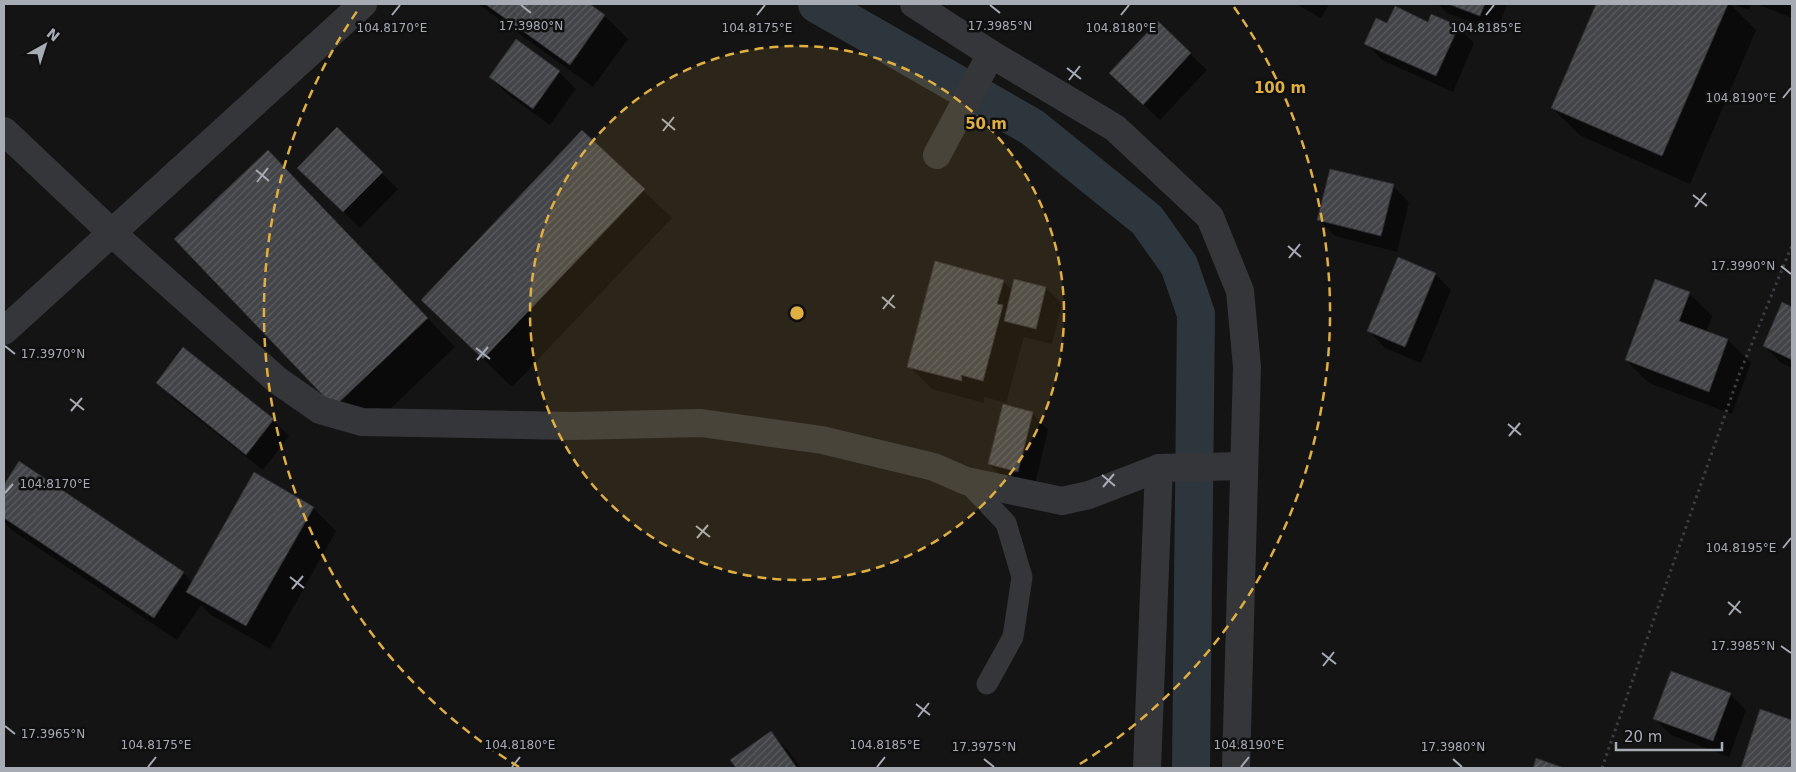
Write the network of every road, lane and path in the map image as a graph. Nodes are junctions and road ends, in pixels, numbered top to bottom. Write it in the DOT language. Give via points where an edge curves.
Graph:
graph roads {
  1 [pos="363,4"];
  2 [pos="914,4"];
  3 [pos="991,54"];
  4 [pos="4,131"];
  5 [pos="937,155"];
  6 [pos="113,234"];
  7 [pos="1792,244"];
  8 [pos="4,331"];
  9 [pos="1244,466"];
  10 [pos="1159,468"];
  11 [pos="966,481"];
  12 [pos="987,684"];
  13 [pos="1147,768"];
  14 [pos="1236,768"];
  15 [pos="1602,768"];
  1 -- 6 [label="street"];
  2 -- 3 [label="street"];
  3 -- 5 [label="street"];
  3 -- 9 [label="street" via="1115,128 1210,216 1240,292 1247,367"];
  4 -- 6 [label="street"];
  6 -- 8 [label="street"];
  6 -- 11 [label="street" via="277,380 320,410 362,422 572,426 701,423 822,440 934,467"];
  7 -- 15 [label="path" via="1739,375"];
  9 -- 10 [label="street"];
  9 -- 14 [label="street"];
  10 -- 11 [label="street" via="1089,495 1062,501"];
  10 -- 13 [label="street"];
  11 -- 12 [label="lane" via="1006,523 1022,577 1013,637"];
}
